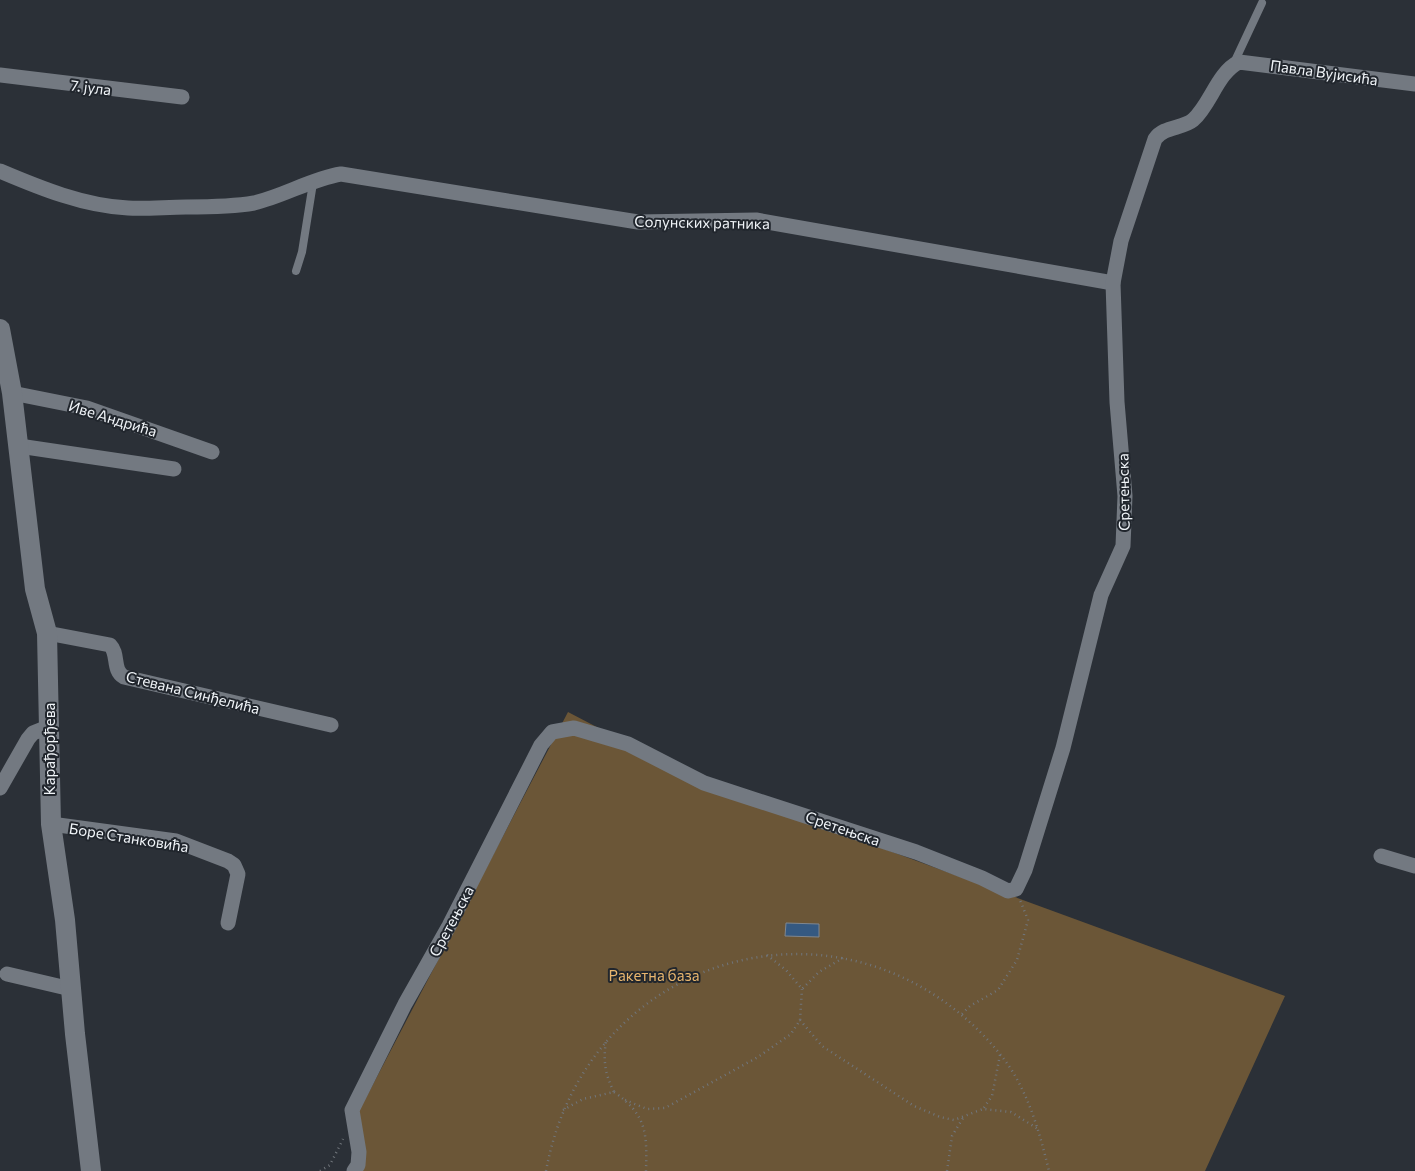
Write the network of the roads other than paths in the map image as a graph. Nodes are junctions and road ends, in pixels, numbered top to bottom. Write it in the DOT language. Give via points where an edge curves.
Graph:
graph roads {
  1 [pos="1262,3"];
  2 [pos="1233,65"];
  3 [pos="0,75"];
  4 [pos="1415,84"];
  5 [pos="182,97"];
  6 [pos="0,171"];
  7 [pos="312,183"];
  8 [pos="296,271"];
  9 [pos="1113,283"];
  10 [pos="0,329"];
  11 [pos="12,393"];
  12 [pos="19,446"];
  13 [pos="212,452"];
  14 [pos="174,469"];
  15 [pos="47,633"];
  16 [pos="330,725"];
  17 [pos="48,727"];
  18 [pos="0,788"];
  19 [pos="51,824"];
  20 [pos="1381,856"];
  21 [pos="1415,866"];
  22 [pos="228,923"];
  23 [pos="7,974"];
  24 [pos="71,989"];
  25 [pos="91,1171"];
  26 [pos="354,1171"];
  1 -- 2 [label="lane"];
  2 -- 4 [label="street, Павла Вујисића" via="1243,61"];
  2 -- 9 [label="street" via="1191,121 1163,132 1155,139 1121,241"];
  3 -- 5 [label="street, 7. јула"];
  6 -- 7 [label="street, Солунских ратника" via="43,189 127,208 226,206 281,196"];
  7 -- 8 [label="lane" via="302,252"];
  7 -- 9 [label="street, Солунских ратника" via="341,174 638,222 756,220"];
  9 -- 26 [label="street, Сретењска" via="1117,402 1125,496 1123,546 1101,595 1064,748 1016,889 1008,891 916,852 704,783 628,744 574,728 552,732 541,745 352,1110 359,1152"];
  10 -- 11 [label="street, Карађорђева"];
  11 -- 12 [label="street, Карађорђева"];
  11 -- 13 [label="street, Иве Андрића" via="87,408"];
  12 -- 14 [label="street"];
  12 -- 15 [label="street, Карађорђева" via="35,589"];
  15 -- 16 [label="street, Стевана Синђелића" via="110,644 115,652 118,671 129,679"];
  15 -- 17 [label="street, Карађорђева"];
  17 -- 18 [label="street" via="33,733 28,739"];
  17 -- 19 [label="street, Карађорђева"];
  19 -- 22 [label="street, Боре Станковића" via="176,842 228,861 238,874"];
  19 -- 24 [label="street, Карађорђева"];
  20 -- 21 [label="street"];
  23 -- 24 [label="street"];
  24 -- 25 [label="street, Карађорђева"];
}
